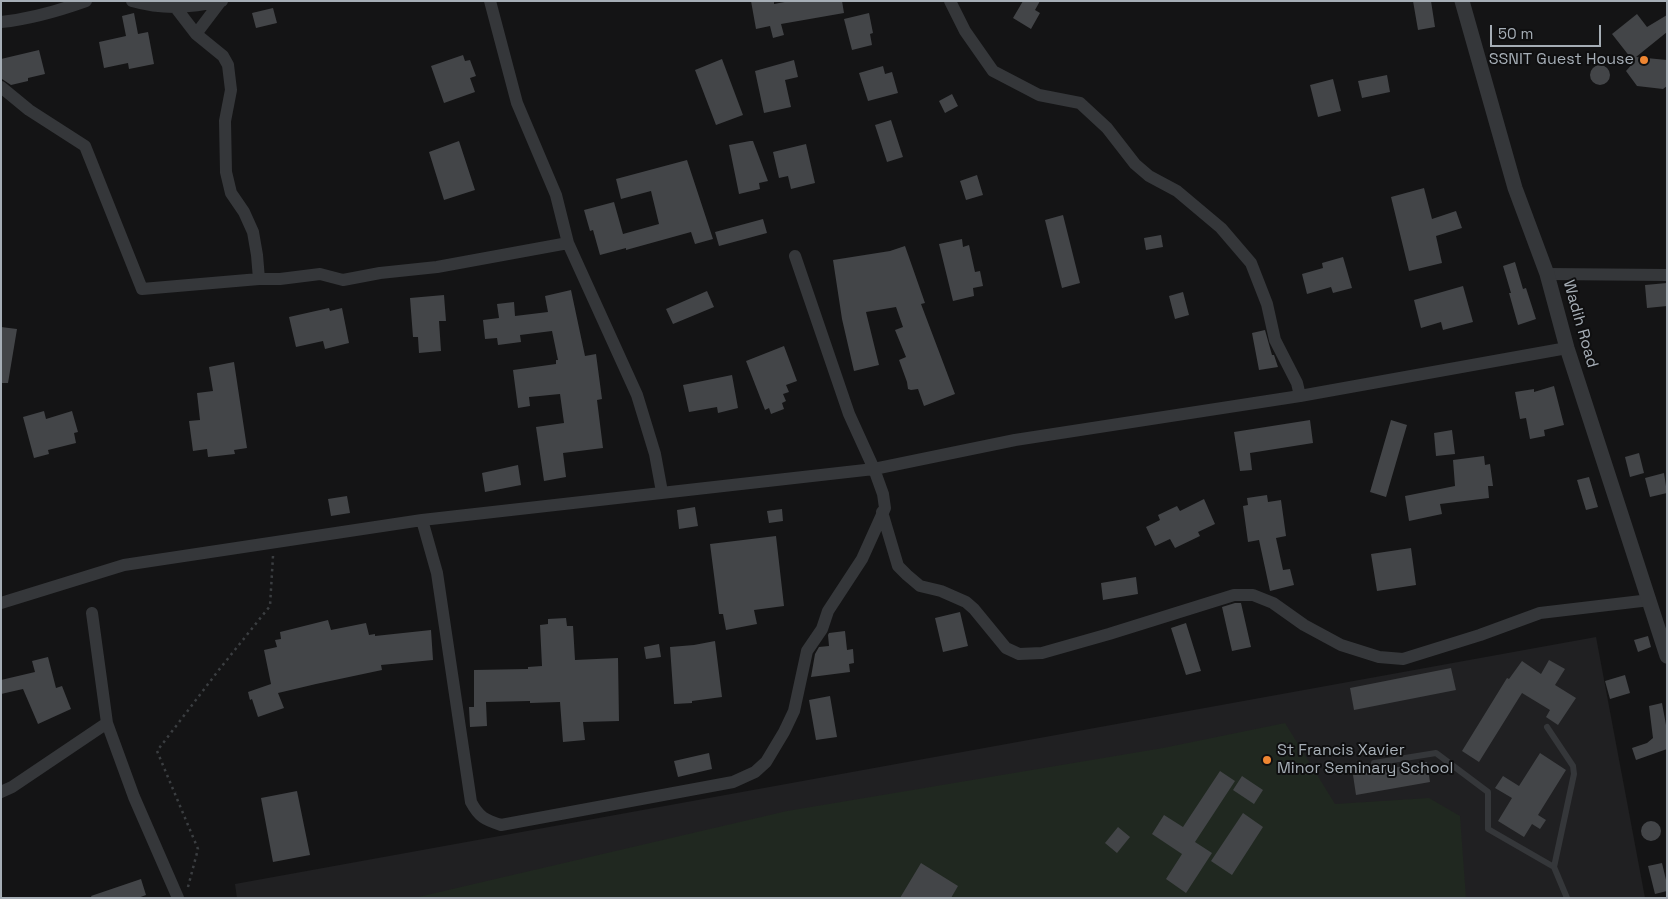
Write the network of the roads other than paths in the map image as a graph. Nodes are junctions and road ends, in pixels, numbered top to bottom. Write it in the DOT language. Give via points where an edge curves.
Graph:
graph roads {
  1 [pos="86,1"];
  2 [pos="132,1"];
  3 [pos="221,1"];
  4 [pos="490,1"];
  5 [pos="950,1"];
  6 [pos="1462,1"];
  7 [pos="176,8"];
  8 [pos="1,22"];
  9 [pos="196,34"];
  10 [pos="1,87"];
  11 [pos="568,243"];
  12 [pos="795,256"];
  13 [pos="1547,274"];
  14 [pos="1667,275"];
  15 [pos="259,280"];
  16 [pos="1567,348"];
  17 [pos="1300,396"];
  18 [pos="874,469"];
  19 [pos="662,492"];
  20 [pos="882,512"];
  21 [pos="422,520"];
  22 [pos="1650,600"];
  23 [pos="1,603"];
  24 [pos="92,613"];
  25 [pos="1667,656"];
  26 [pos="107,723"];
  27 [pos="1547,727"];
  28 [pos="1374,762"];
  29 [pos="1,792"];
  30 [pos="1554,868"];
  31 [pos="183,894"];
  32 [pos="1566,898"];
  1 -- 8 [label="street" via="45,14"];
  2 -- 7 [label="street" via="152,7"];
  3 -- 7 [label="street"];
  3 -- 9 [label="street"];
  4 -- 11 [label="street" via="517,103 556,195"];
  5 -- 17 [label="street" via="965,31 993,71 1039,95 1080,103 1107,128 1135,164 1149,176 1177,191 1221,228 1251,263 1267,304 1274,340 1297,382"];
  6 -- 13 [label="street, Wadih Road" via="1515,188"];
  7 -- 9 [label="street"];
  9 -- 15 [label="street" via="228,65 231,90 225,121 226,172 231,193 253,232"];
  10 -- 15 [label="street" via="29,110 85,146 142,288"];
  11 -- 15 [label="street" via="343,280 320,274"];
  11 -- 19 [label="street" via="637,395"];
  12 -- 18 [label="street" via="849,414"];
  13 -- 14 [label="street"];
  13 -- 16 [label="street, Wadih Road"];
  16 -- 17 [label="street"];
  16 -- 22 [label="street, Wadih Road"];
  17 -- 18 [label="street" via="1015,440"];
  18 -- 19 [label="street"];
  18 -- 20 [label="street" via="883,494 885,508"];
  19 -- 21 [label="street"];
  20 -- 21 [label="street" via="862,559 806,651 794,711 784,732 766,762 755,772 733,782 501,825 476,813 471,802 436,573"];
  20 -- 22 [label="street" via="898,566 920,586 942,591 966,602 1006,648 1019,654 1042,653 1234,595 1253,595 1273,603 1304,625 1342,645 1379,657 1403,659 1480,636 1540,613"];
  21 -- 23 [label="street" via="124,565"];
  22 -- 25 [label="street, Wadih Road"];
  24 -- 26 [label="street"];
  26 -- 29 [label="street"];
  26 -- 31 [label="street" via="134,797"];
  27 -- 30 [label="lane" via="1573,766 1574,774"];
  28 -- 30 [label="lane" via="1436,753 1488,792 1488,829"];
  30 -- 32 [label="lane"];
}
